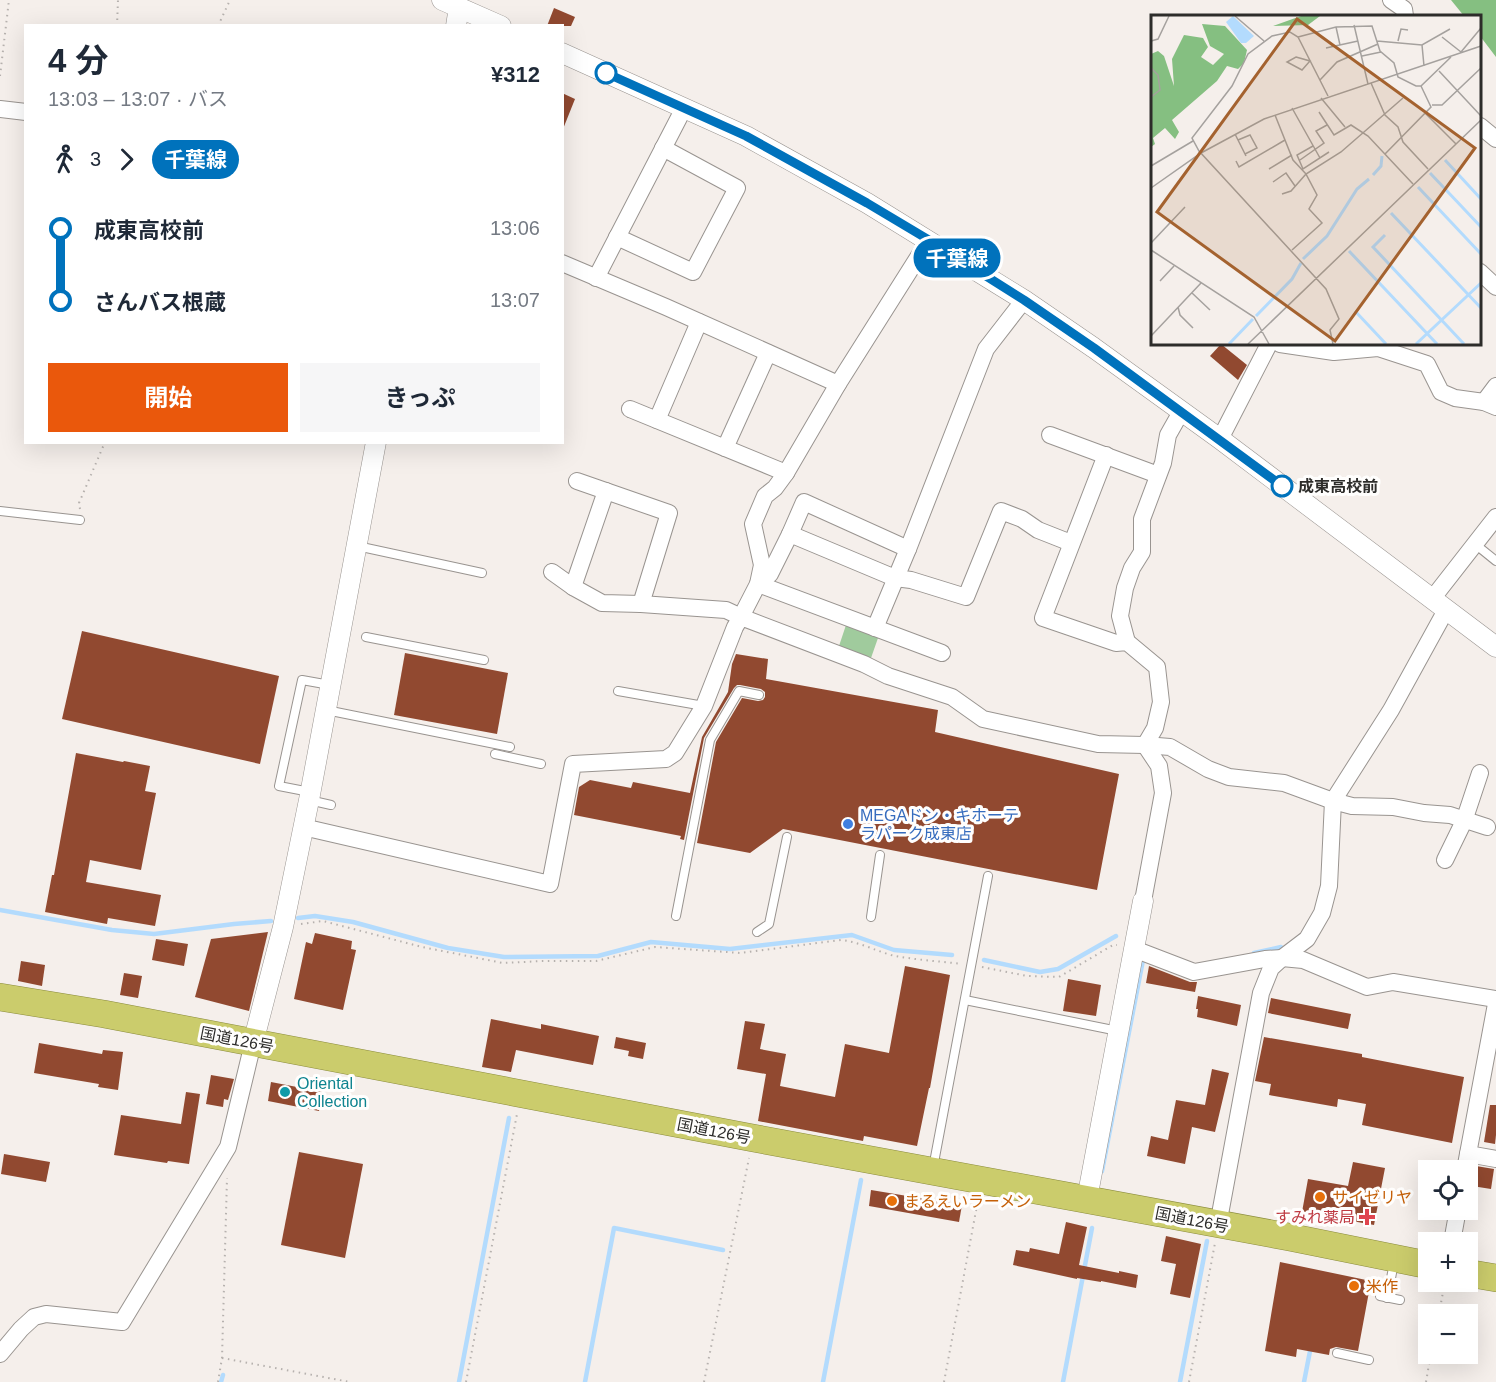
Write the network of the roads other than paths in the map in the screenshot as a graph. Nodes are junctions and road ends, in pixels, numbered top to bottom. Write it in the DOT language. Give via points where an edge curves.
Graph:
graph roads {
  1 [pos="454,8"];
  2 [pos="496,24"];
  3 [pos="564,54"];
  4 [pos="684,108"];
  5 [pos="0,109"];
  6 [pos="24,112"];
  7 [pos="1481,128"];
  8 [pos="1496,139"];
  9 [pos="663,148"];
  10 [pos="617,237"];
  11 [pos="929,240"];
  12 [pos="564,264"];
  13 [pos="1481,274"];
  14 [pos="596,278"];
  15 [pos="1496,287"];
  16 [pos="1024,300"];
  17 [pos="699,322"];
  18 [pos="1268,345"];
  19 [pos="1287,345"];
  20 [pos="768,353"];
  21 [pos="838,384"];
  22 [pos="1496,386"];
  23 [pos="1490,405"];
  24 [pos="630,409"];
  25 [pos="1181,412"];
  26 [pos="657,420"];
  27 [pos="1050,435"];
  28 [pos="1220,439"];
  29 [pos="376,444"];
  30 [pos="725,448"];
  31 [pos="1106,455"];
  32 [pos="786,473"];
  33 [pos="1158,475"];
  34 [pos="577,481"];
  35 [pos="606,491"];
  36 [pos="0,510"];
  37 [pos="1496,517"];
  38 [pos="80,520"];
  39 [pos="790,534"];
  40 [pos="1071,543"];
  41 [pos="1475,544"];
  42 [pos="357,545"];
  43 [pos="908,549"];
  44 [pos="1496,561"];
  45 [pos="552,572"];
  46 [pos="482,573"];
  47 [pos="895,578"];
  48 [pos="759,584"];
  49 [pos="573,587"];
  50 [pos="641,604"];
  51 [pos="1439,604"];
  52 [pos="741,617"];
  53 [pos="875,628"];
  54 [pos="366,637"];
  55 [pos="1127,642"];
  56 [pos="1496,647"];
  57 [pos="942,653"];
  58 [pos="484,660"];
  59 [pos="330,685"];
  60 [pos="618,692"];
  61 [pos="759,695"];
  62 [pos="704,706"];
  63 [pos="326,710"];
  64 [pos="1145,745"];
  65 [pos="510,747"];
  66 [pos="495,754"];
  67 [pos="541,764"];
  68 [pos="1480,773"];
  69 [pos="309,796"];
  70 [pos="1333,801"];
  71 [pos="331,805"];
  72 [pos="1464,821"];
  73 [pos="303,826"];
  74 [pos="1487,827"];
  75 [pos="787,837"];
  76 [pos="880,855"];
  77 [pos="1445,860"];
  78 [pos="988,876"];
  79 [pos="1143,901"];
  80 [pos="676,916"];
  81 [pos="871,917"];
  82 [pos="757,932"];
  83 [pos="1134,948"];
  84 [pos="1282,958"];
  85 [pos="0,997"];
  86 [pos="1496,999"];
  87 [pos="965,1000"];
  88 [pos="1496,1004"];
  89 [pos="1118,1031"];
  90 [pos="253,1043"];
  91 [pos="1496,1159"];
  92 [pos="1466,1160"];
  93 [pos="1478,1161"];
  94 [pos="933,1171"];
  95 [pos="1087,1200"];
  96 [pos="1218,1225"];
  97 [pos="1392,1255"];
  98 [pos="1418,1262"];
  99 [pos="1478,1275"];
  100 [pos="1496,1278"];
  101 [pos="1400,1300"];
  102 [pos="1337,1353"];
  103 [pos="0,1354"];
  104 [pos="1368,1360"];
  1 -- 2 [label="street"];
  3 -- 4 [label="street"];
  4 -- 9 [label="street"];
  4 -- 11 [label="street" via="746,136"];
  5 -- 6 [label="street"];
  7 -- 8 [label="street"];
  9 -- 10 [label="street"];
  9 -- 10 [label="street" via="737,188 693,272"];
  10 -- 14 [label="street"];
  11 -- 16 [label="street"];
  11 -- 21 [label="street"];
  12 -- 14 [label="street"];
  13 -- 15 [label="street"];
  14 -- 17 [label="street"];
  16 -- 25 [label="street"];
  16 -- 43 [label="street" via="986,349"];
  17 -- 20 [label="street"];
  17 -- 26 [label="street"];
  18 -- 28 [label="street"];
  19 -- 23 [label="street" via="1334,352 1378,348 1427,364 1441,392"];
  20 -- 21 [label="street"];
  20 -- 30 [label="street"];
  21 -- 32 [label="street"];
  22 -- 23 [label="street"];
  24 -- 26 [label="street"];
  25 -- 28 [label="street"];
  25 -- 33 [label="street" via="1168,435"];
  26 -- 30 [label="street"];
  27 -- 31 [label="street"];
  28 -- 51 [label="street"];
  29 -- 42 [label="street"];
  30 -- 32 [label="street"];
  31 -- 33 [label="street"];
  31 -- 40 [label="street"];
  32 -- 48 [label="street" via="765,496 753,524 762,565"];
  33 -- 55 [label="street" via="1142,519 1142,552 1125,588 1120,616"];
  34 -- 35 [label="street"];
  35 -- 49 [label="street"];
  35 -- 50 [label="street" via="669,513"];
  36 -- 38 [label="lane"];
  37 -- 41 [label="street"];
  39 -- 43 [label="street" via="804,502"];
  39 -- 47 [label="street"];
  39 -- 48 [label="street" via="770,574"];
  40 -- 47 [label="street" via="1001,511 966,597"];
  40 -- 55 [label="street" via="1043,618 1116,643"];
  41 -- 44 [label="lane"];
  41 -- 51 [label="street"];
  42 -- 46 [label="lane"];
  42 -- 59 [label="street"];
  43 -- 47 [label="street"];
  45 -- 49 [label="street"];
  47 -- 53 [label="street"];
  48 -- 52 [label="street"];
  48 -- 53 [label="street"];
  49 -- 50 [label="street" via="602,603"];
  50 -- 52 [label="street" via="726,610"];
  51 -- 56 [label="street"];
  51 -- 70 [label="street" via="1391,710"];
  52 -- 62 [label="street"];
  52 -- 64 [label="street" via="888,676 952,697 982,719 1098,744"];
  53 -- 57 [label="street"];
  54 -- 58 [label="lane"];
  55 -- 64 [label="street" via="1157,667 1161,702 1155,728"];
  59 -- 63 [label="street"];
  59 -- 69 [label="lane" via="302,680 279,786"];
  60 -- 62 [label="lane"];
  61 -- 80 [label="lane" via="740,691 710,740"];
  62 -- 73 [label="street" via="675,753 666,759 573,764 550,884"];
  63 -- 65 [label="lane"];
  63 -- 69 [label="street"];
  64 -- 70 [label="street" via="1170,747 1229,777 1284,783"];
  64 -- 79 [label="street" via="1159,766 1162,792"];
  66 -- 67 [label="lane"];
  68 -- 72 [label="street"];
  69 -- 71 [label="lane"];
  69 -- 73 [label="street"];
  70 -- 72 [label="street" via="1352,806 1393,807"];
  70 -- 84 [label="street" via="1329,886 1322,913 1307,939"];
  72 -- 74 [label="street"];
  72 -- 77 [label="street"];
  73 -- 90 [label="street" via="283,927"];
  75 -- 82 [label="lane" via="769,924"];
  76 -- 81 [label="lane"];
  78 -- 87 [label="lane"];
  79 -- 83 [label="street"];
  83 -- 84 [label="street" via="1194,972"];
  83 -- 89 [label="street"];
  84 -- 86 [label="street" via="1304,960 1367,987 1393,982"];
  84 -- 96 [label="street" via="1271,968 1261,993"];
  85 -- 90 [label="highway, 国道126号"];
  87 -- 89 [label="lane"];
  87 -- 94 [label="lane"];
  88 -- 92 [label="street"];
  89 -- 95 [label="street"];
  90 -- 94 [label="highway, 国道126号"];
  90 -- 103 [label="street" via="228,1147 122,1322 46,1314 34,1317"];
  91 -- 93 [label="street"];
  94 -- 95 [label="highway, 国道126号"];
  95 -- 96 [label="highway, 国道126号"];
  96 -- 97 [label="highway, 国道126号"];
  97 -- 98 [label="highway, 国道126号"];
  97 -- 101 [label="lane" via="1384,1297"];
  99 -- 100 [label="highway"];
  102 -- 104 [label="lane"];
}
